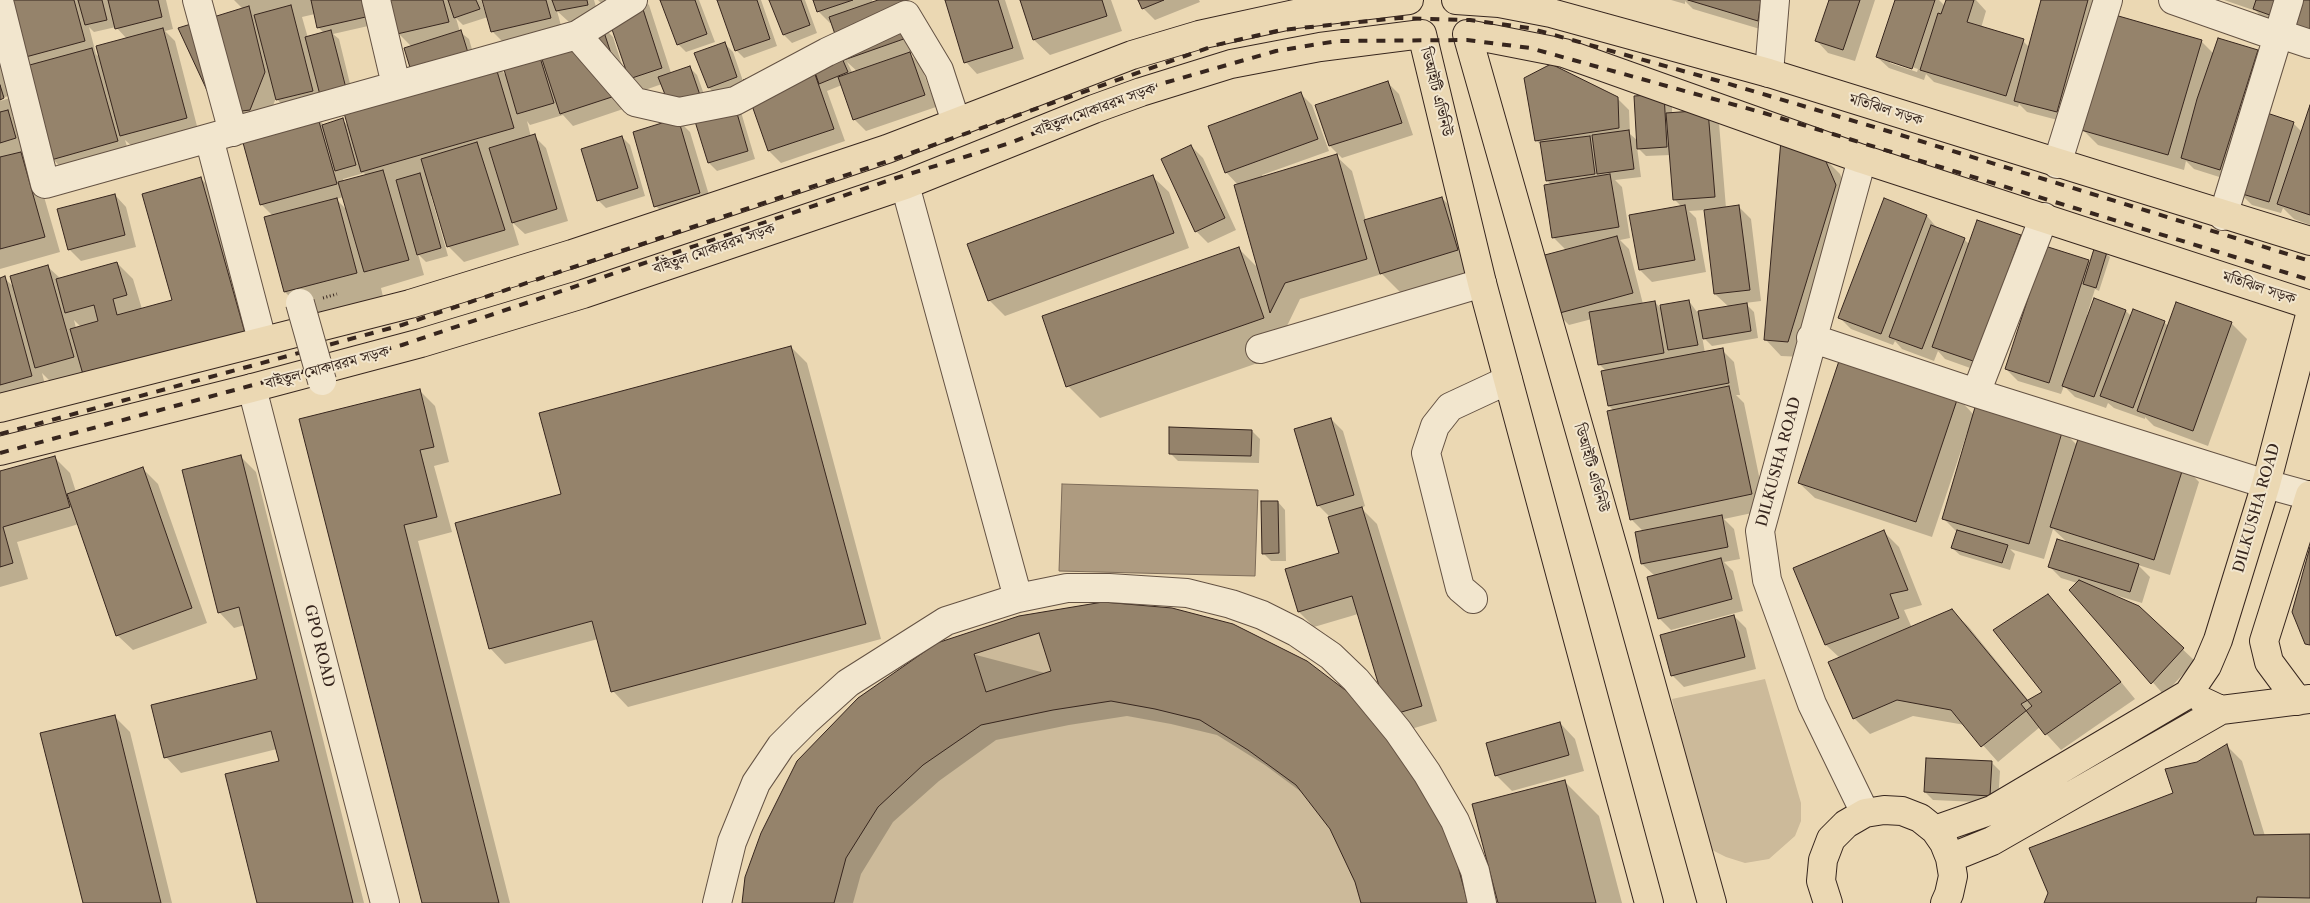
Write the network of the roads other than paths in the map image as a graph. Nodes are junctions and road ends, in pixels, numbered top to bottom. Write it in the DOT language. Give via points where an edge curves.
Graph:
graph roads {
  1 [pos="197,0"];
  2 [pos="376,0"];
  3 [pos="633,0"];
  4 [pos="1409,0"];
  5 [pos="1415,0"];
  6 [pos="1456,0"];
  7 [pos="1775,0"];
  8 [pos="2108,0"];
  9 [pos="2173,0"];
  10 [pos="2289,0"];
  11 [pos="0,5"];
  12 [pos="2277,33"];
  13 [pos="1422,34"];
  14 [pos="1467,34"];
  15 [pos="577,35"];
  16 [pos="2310,44"];
  17 [pos="1769,73"];
  18 [pos="396,85"];
  19 [pos="956,122"];
  20 [pos="221,135"];
  21 [pos="1862,159"];
  22 [pos="2057,164"];
  23 [pos="905,185"];
  24 [pos="2044,216"];
  25 [pos="2223,216"];
  26 [pos="2310,241"];
  27 [pos="1482,284"];
  28 [pos="300,304"];
  29 [pos="2310,305"];
  30 [pos="2310,315"];
  31 [pos="1811,338"];
  32 [pos="262,340"];
  33 [pos="1260,349"];
  34 [pos="1508,380"];
  35 [pos="322,381"];
  36 [pos="252,388"];
  37 [pos="1976,393"];
  38 [pos="0,408"];
  39 [pos="0,451"];
  40 [pos="2266,484"];
  41 [pos="2310,495"];
  42 [pos="1018,598"];
  43 [pos="1473,599"];
  44 [pos="2188,694"];
  45 [pos="2304,700"];
  46 [pos="2221,710"];
  47 [pos="1865,813"];
  48 [pos="1935,830"];
  49 [pos="1950,858"];
  50 [pos="385,903"];
  51 [pos="717,903"];
  52 [pos="1482,903"];
  53 [pos="1649,903"];
  54 [pos="1712,903"];
  55 [pos="1827,903"];
  56 [pos="1945,903"];
  1 -- 20 [label="street"];
  2 -- 18 [label="street"];
  3 -- 15 [label="street"];
  4 -- 19 [label="main road" via="1295,14 1198,36 1132,55"];
  5 -- 13 [label="main road, ডিআইটি এভিনিউ"];
  6 -- 14 [label="main road, ডিআইটি এভিনিউ"];
  6 -- 17 [label="main road, মতিঝিল সড়ক" via="1498,2 1550,13"];
  7 -- 17 [label="street"];
  8 -- 22 [label="street"];
  9 -- 12 [label="street" via="2270,34"];
  10 -- 12 [label="street"];
  11 -- 20 [label="street" via="45,184"];
  12 -- 16 [label="street"];
  12 -- 25 [label="street"];
  13 -- 14 [label="main road, বাইতুল মোকাররম সড়ক"];
  13 -- 23 [label="main road, বাইতুল মোকাররম সড়ক" via="1320,47 1222,67 1094,109"];
  13 -- 27 [label="main road, ডিআইটি এভিনিউ"];
  14 -- 21 [label="main road, মতিঝিল সড়ক" via="1564,54"];
  14 -- 54 [label="main road, ডিআইটি এভিনিউ"];
  15 -- 18 [label="street"];
  15 -- 19 [label="street" via="635,102 679,112 735,101 906,15 939,70"];
  17 -- 22 [label="main road, মতিঝিল সড়ক"];
  18 -- 20 [label="street"];
  19 -- 32 [label="main road" via="572,254 410,304"];
  20 -- 32 [label="street"];
  21 -- 24 [label="main road, মতিঝিল সড়ক"];
  21 -- 31 [label="street, DILKUSHA ROAD"];
  22 -- 25 [label="main road, মতিঝিল সড়ক"];
  23 -- 36 [label="main road, বাইতুল মোকাররম সড়ক" via="583,294 421,343"];
  23 -- 42 [label="street"];
  24 -- 29 [label="main road, মতিঝিল সড়ক"];
  24 -- 37 [label="street"];
  25 -- 26 [label="main road, মতিঝিল সড়ক"];
  27 -- 33 [label="street"];
  27 -- 34 [label="main road, ডিআইটি এভিনিউ"];
  28 -- 35 [label="street, bridge"];
  30 -- 40 [label="main road, DILKUSHA ROAD"];
  31 -- 37 [label="street"];
  31 -- 47 [label="street, DILKUSHA ROAD" via="1760,532 1767,580 1812,704"];
  32 -- 38 [label="main road"];
  34 -- 43 [label="street" via="1450,407 1435,426 1426,453 1460,588"];
  34 -- 53 [label="main road, ডিআইটি এভিনিউ"];
  36 -- 39 [label="main road, বাইতুল মোকাররম সড়ক"];
  36 -- 50 [label="street, GPO ROAD"];
  37 -- 40 [label="street"];
  40 -- 41 [label="street"];
  40 -- 44 [label="main road, DILKUSHA ROAD" via="2218,640 2207,666"];
  41 -- 45 [label="main road" via="2264,641 2269,662"];
  42 -- 51 [label="street" via="946,621 848,683 781,746 756,782 732,842"];
  42 -- 52 [label="street" via="1067,588 1187,593 1246,610 1296,632 1331,656 1356,680 1427,773 1455,821 1476,871"];
  44 -- 46 [label="main road"];
  44 -- 48 [label="main road, DILKUSHA ROAD" via="1992,810"];
  45 -- 46 [label="main road"];
  46 -- 49 [label="main road" via="1992,841"];
  47 -- 48 [label="main road" via="1902,811 1920,818"];
  47 -- 55 [label="main road" via="1846,824 1831,840 1823,860 1821,881"];
  48 -- 49 [label="main road"];
  49 -- 56 [label="main road" via="1953,876"];
}
